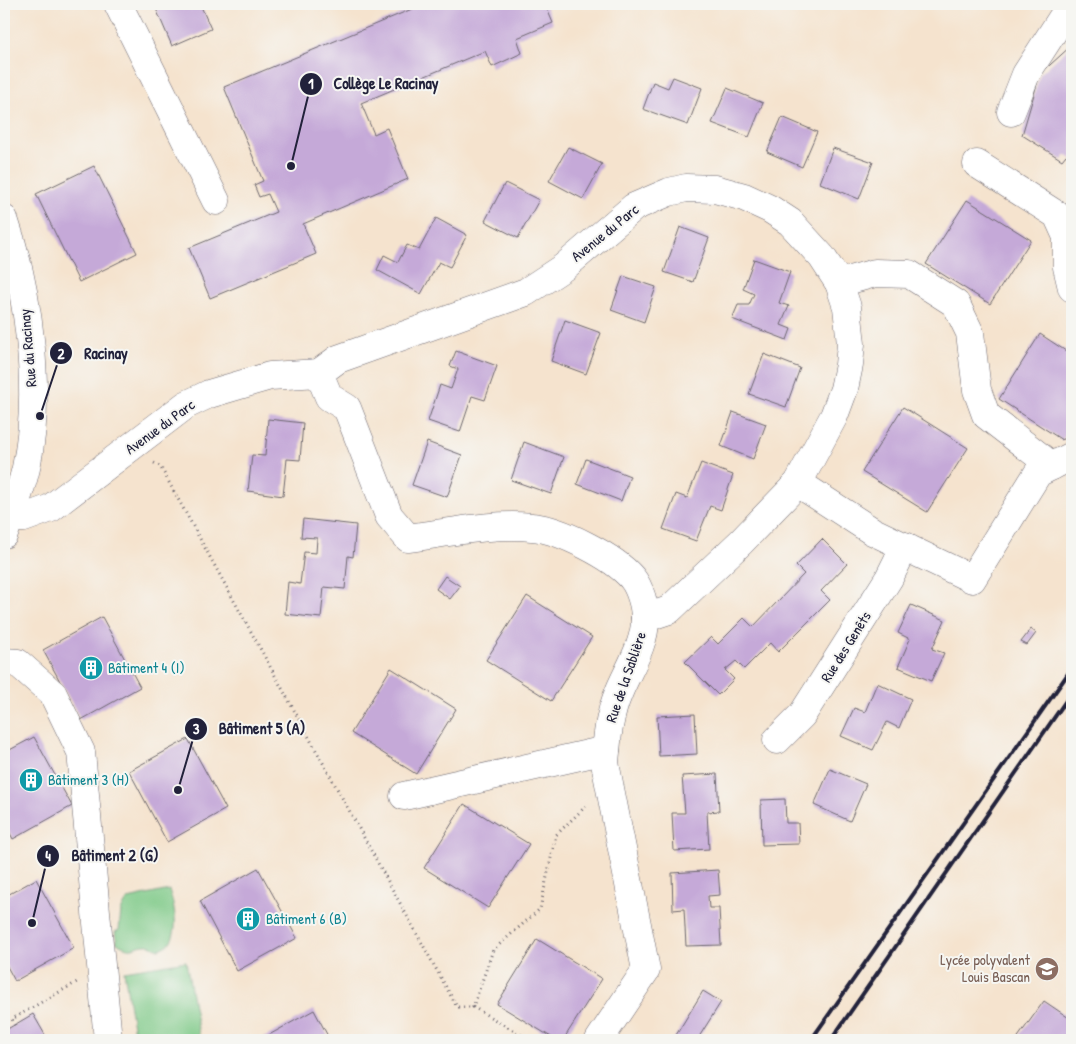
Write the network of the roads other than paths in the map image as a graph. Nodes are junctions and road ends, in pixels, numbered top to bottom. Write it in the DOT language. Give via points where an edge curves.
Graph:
graph roads {
  1 [pos="118,4"];
  2 [pos="1071,4"];
  3 [pos="1010,112"];
  4 [pos="977,164"];
  5 [pos="216,201"];
  6 [pos="4,219"];
  7 [pos="839,283"];
  8 [pos="1072,288"];
  9 [pos="319,373"];
  10 [pos="1062,461"];
  11 [pos="798,483"];
  12 [pos="7,527"];
  13 [pos="905,546"];
  14 [pos="646,618"];
  15 [pos="4,662"];
  16 [pos="777,740"];
  17 [pos="606,750"];
  18 [pos="404,796"];
  19 [pos="108,1040"];
  20 [pos="599,1040"];
  1 -- 5 [label="street"];
  2 -- 3 [label="street" via="1026,74"];
  4 -- 8 [label="street" via="1057,215 1067,238 1067,267"];
  6 -- 12 [label="street, Rue du Racinay" via="23,297 32,373 32,419 26,469"];
  7 -- 9 [label="street, Avenue du Parc" via="805,237 770,209 715,189 686,188 650,198 634,207 564,267 526,292 338,359"];
  7 -- 10 [label="street" via="875,272 909,274 956,304 970,333 977,390 986,415"];
  7 -- 11 [label="street, Avenue du Parc" via="847,307 850,366 834,416"];
  9 -- 12 [label="street, Avenue du Parc" via="270,376 209,394 186,405 51,508"];
  9 -- 14 [label="street, Rue de la Sablière" via="329,396 346,408 389,516 408,538 514,527 534,527 564,536 622,568 633,579 641,595"];
  10 -- 13 [label="street" via="1038,473 972,579"];
  11 -- 13 [label="street" via="872,531"];
  11 -- 14 [label="street, Avenue du Parc" via="742,542 669,610"];
  13 -- 16 [label="street, Rue des Genêts" via="889,578 802,715"];
  14 -- 17 [label="street, Rue de la Sablière" via="640,644 607,729"];
  15 -- 19 [label="street" via="18,663 53,694 81,752"];
  17 -- 18 [label="street"];
  17 -- 20 [label="street, Rue de la Sablière" via="605,763 646,970"];
}
